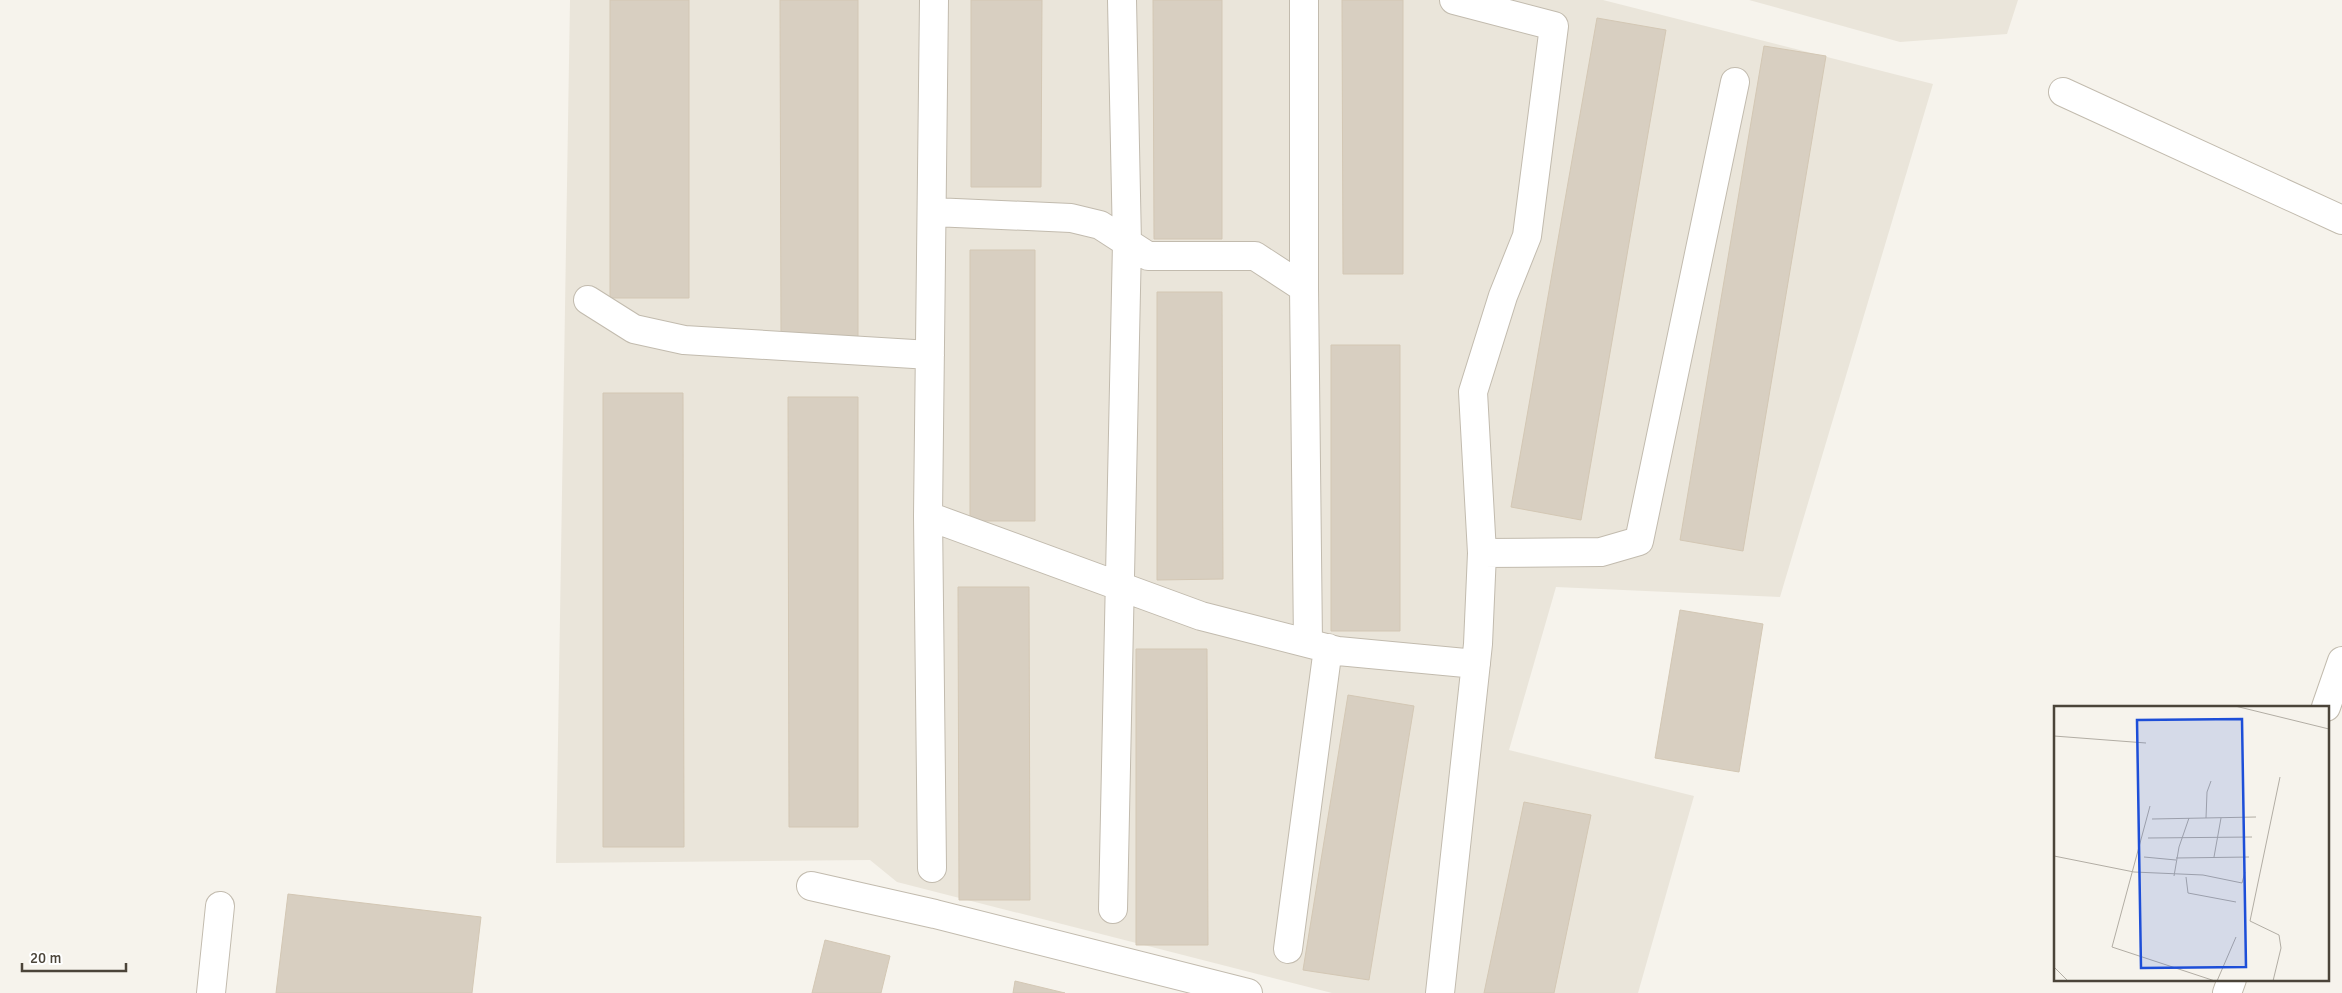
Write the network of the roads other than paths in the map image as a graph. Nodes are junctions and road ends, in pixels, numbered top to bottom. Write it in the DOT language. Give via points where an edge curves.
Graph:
graph roads {
  1 [pos="934,0"];
  2 [pos="1122,0"];
  3 [pos="1304,0"];
  4 [pos="1454,0"];
  5 [pos="1735,82"];
  6 [pos="2063,92"];
  7 [pos="933,212"];
  8 [pos="2342,220"];
  9 [pos="1127,242"];
  10 [pos="1304,288"];
  11 [pos="588,300"];
  12 [pos="930,355"];
  13 [pos="928,516"];
  14 [pos="1482,553"];
  15 [pos="1119,585"];
  16 [pos="1318,646"];
  17 [pos="2342,661"];
  18 [pos="1476,664"];
  19 [pos="2326,706"];
  20 [pos="932,868"];
  21 [pos="811,886"];
  22 [pos="220,906"];
  23 [pos="1113,909"];
  24 [pos="1288,949"];
  25 [pos="2232,980"];
  26 [pos="211,993"];
  27 [pos="1248,993"];
  28 [pos="1440,993"];
  29 [pos="2227,993"];
  1 -- 7 [label="street"];
  2 -- 9 [label="street"];
  3 -- 10 [label="street"];
  4 -- 14 [label="street" via="1554,26 1527,236 1503,296 1473,392"];
  5 -- 14 [label="street" via="1639,541 1601,552"];
  6 -- 8 [label="street"];
  7 -- 9 [label="street" via="1071,218 1100,225"];
  7 -- 12 [label="street"];
  9 -- 10 [label="street" via="1148,256 1255,256"];
  9 -- 15 [label="street"];
  10 -- 16 [label="street"];
  11 -- 12 [label="street" via="634,329 684,340"];
  12 -- 13 [label="street"];
  13 -- 15 [label="street"];
  13 -- 20 [label="street"];
  14 -- 18 [label="street"];
  15 -- 16 [label="street" via="1201,616"];
  15 -- 23 [label="street"];
  16 -- 18 [label="street"];
  16 -- 24 [label="street"];
  17 -- 19 [label="street"];
  18 -- 28 [label="street"];
  21 -- 27 [label="street"];
  22 -- 26 [label="street"];
  25 -- 29 [label="street"];
}
